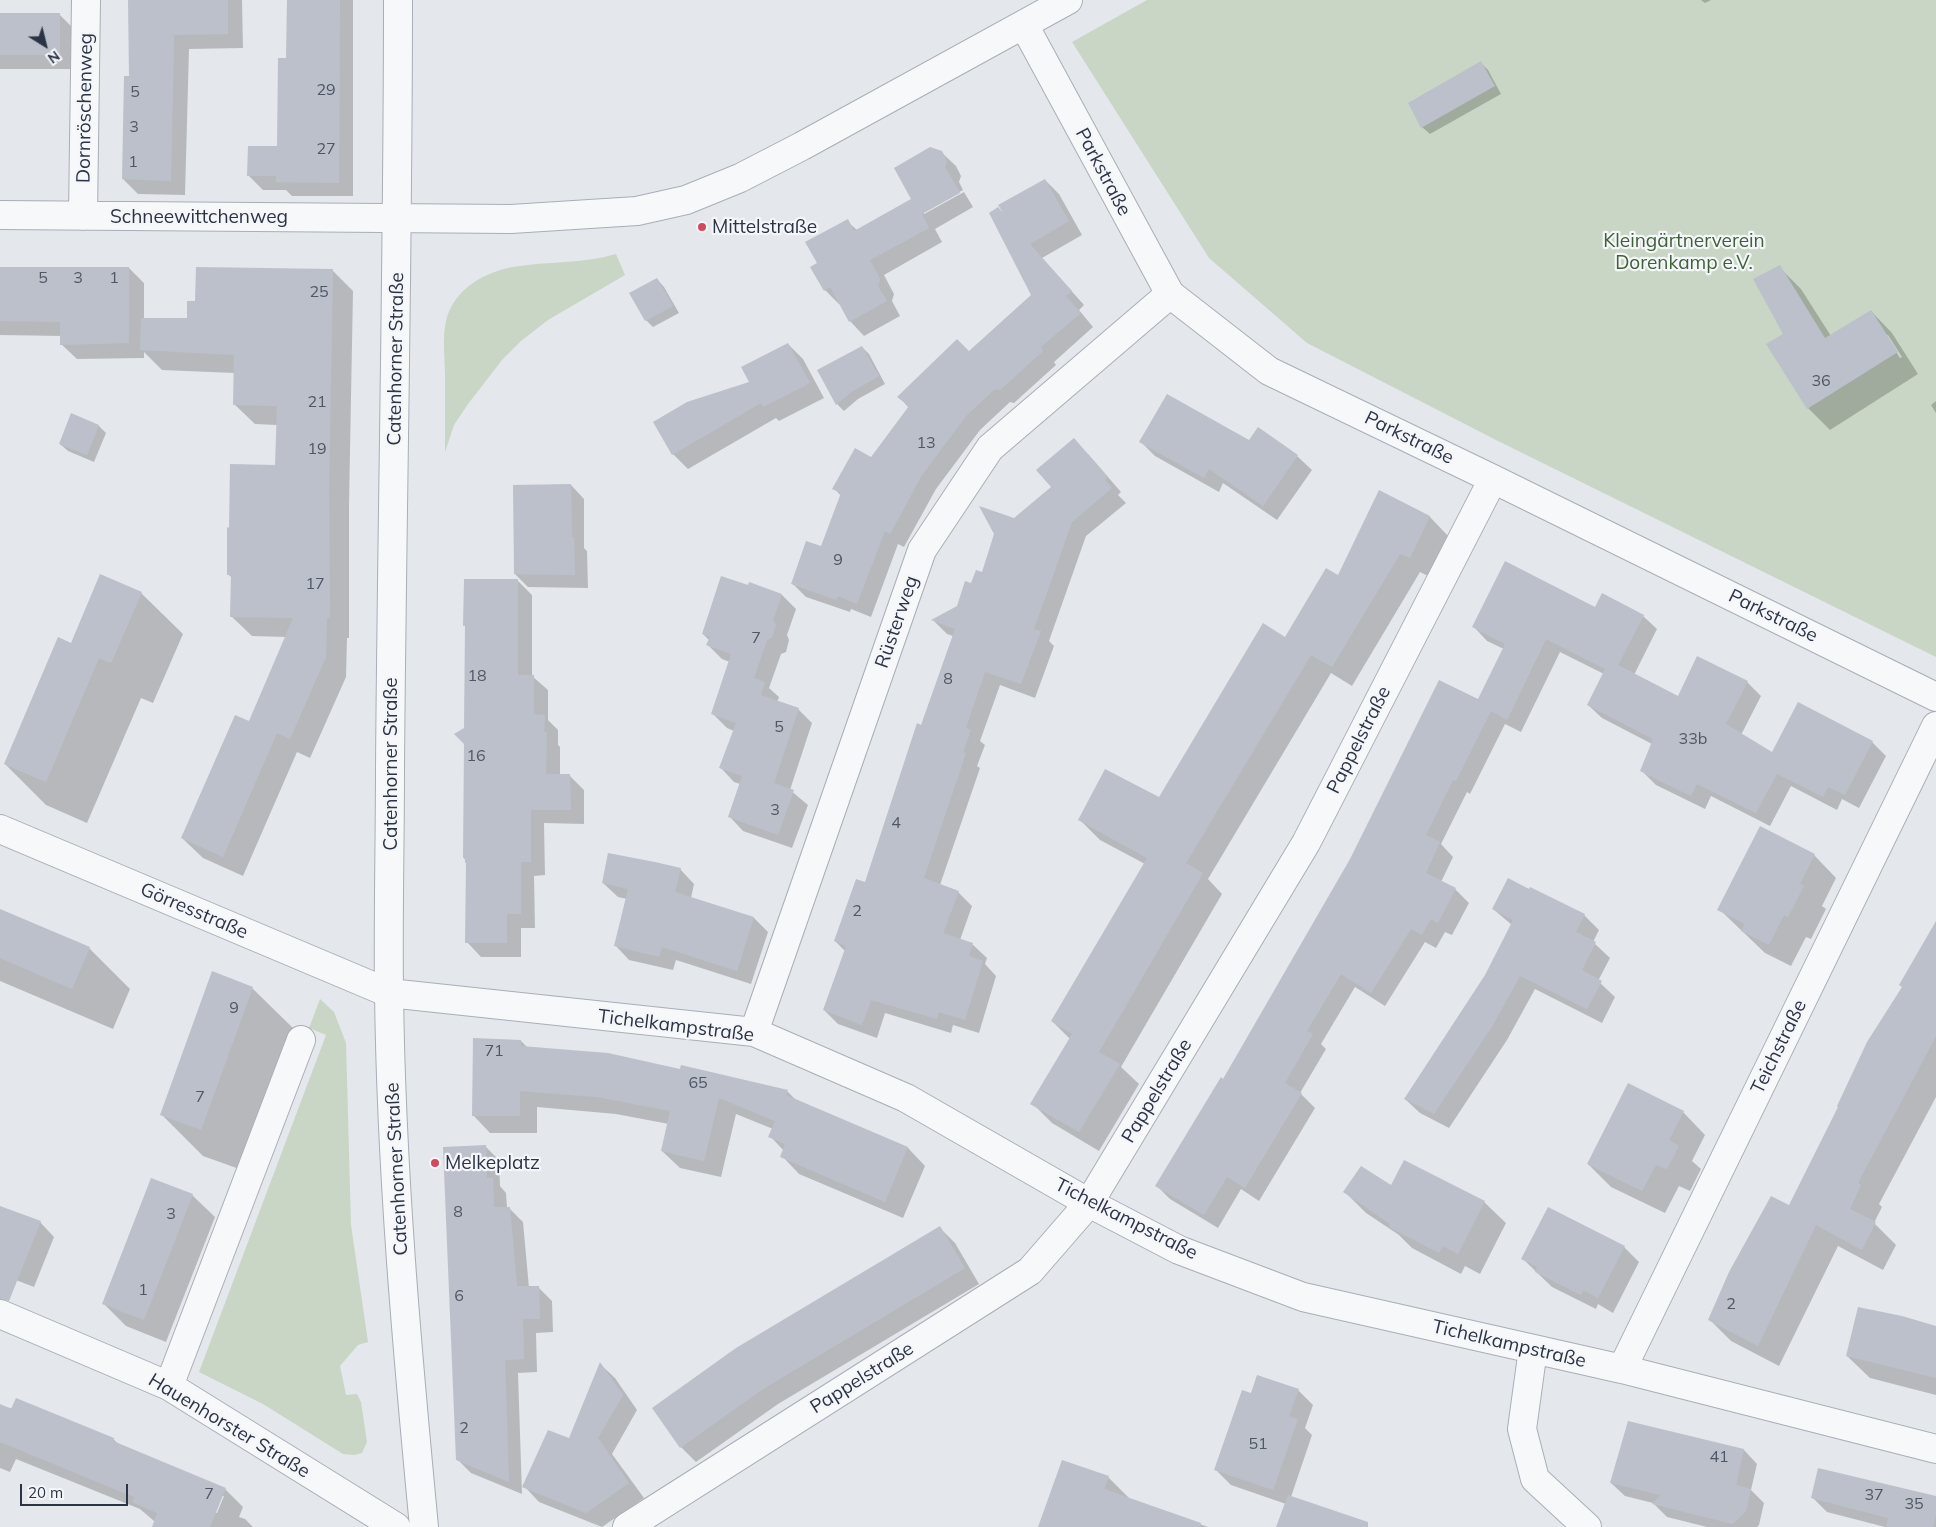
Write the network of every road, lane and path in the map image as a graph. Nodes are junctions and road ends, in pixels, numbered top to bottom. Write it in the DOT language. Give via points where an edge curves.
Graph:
graph roads {
  1 [pos="86,0"];
  2 [pos="398,0"];
  3 [pos="1068,0"];
  4 [pos="1024,25"];
  5 [pos="0,215"];
  6 [pos="83,216"];
  7 [pos="398,218"];
  8 [pos="1170,294"];
  9 [pos="1493,479"];
  10 [pos="1936,697"];
  11 [pos="1936,726"];
  12 [pos="0,828"];
  13 [pos="389,992"];
  14 [pos="754,1032"];
  15 [pos="300,1040"];
  16 [pos="1089,1203"];
  17 [pos="0,1314"];
  18 [pos="1533,1349"];
  19 [pos="1622,1369"];
  20 [pos="169,1386"];
  21 [pos="1936,1449"];
  22 [pos="396,1527"];
  23 [pos="424,1527"];
  24 [pos="626,1527"];
  25 [pos="1587,1527"];
  1 -- 6 [label="street, Dornröschenweg"];
  2 -- 7 [label="street, Catenhorner Straße"];
  3 -- 4 [label="street"];
  4 -- 7 [label="street" via="802,146 740,178 686,200 637,211 511,219"];
  4 -- 8 [label="street, Parkstraße"];
  5 -- 6 [label="street, Schneewittchenweg"];
  6 -- 7 [label="street, Schneewittchenweg"];
  7 -- 13 [label="street, Catenhorner Straße"];
  8 -- 9 [label="street, Parkstraße" via="1269,371"];
  8 -- 14 [label="street, Rüsterweg" via="990,448 922,550"];
  9 -- 10 [label="street, Parkstraße"];
  9 -- 16 [label="street, Pappelstraße" via="1306,844"];
  11 -- 19 [label="street, Teichstraße"];
  12 -- 13 [label="street, Görresstraße"];
  13 -- 14 [label="street, Tichelkampstraße"];
  13 -- 23 [label="street, Catenhorner Straße" via="405,1326"];
  14 -- 16 [label="street, Tichelkampstraße" via="906,1098"];
  15 -- 20 [label="street"];
  16 -- 18 [label="street, Tichelkampstraße" via="1179,1250 1303,1297"];
  16 -- 24 [label="street, Pappelstraße" via="1030,1271"];
  17 -- 20 [label="street, Hauenhorster Straße"];
  18 -- 19 [label="street, Tichelkampstraße"];
  18 -- 25 [label="street" via="1522,1430 1535,1479"];
  19 -- 21 [label="street, Tichelkampstraße"];
  20 -- 22 [label="street, Hauenhorster Straße"];
}
